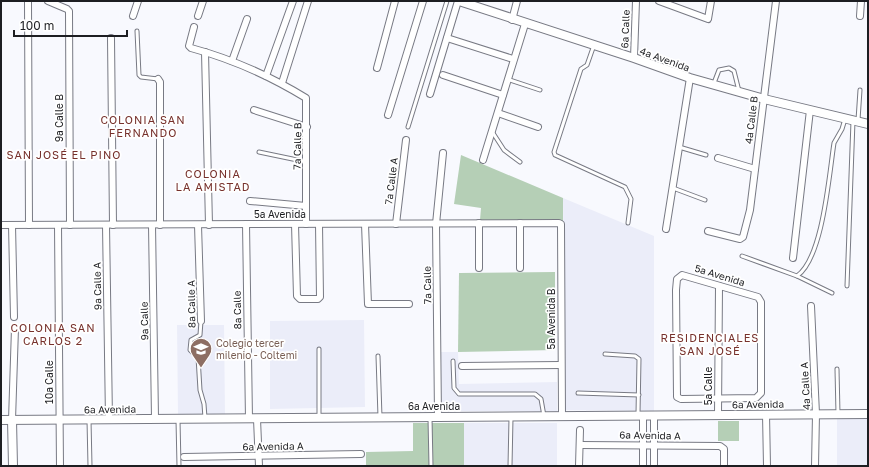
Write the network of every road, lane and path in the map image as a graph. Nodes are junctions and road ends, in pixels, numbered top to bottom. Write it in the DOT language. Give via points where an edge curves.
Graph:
graph roads {
  1 [pos="28,1"];
  2 [pos="48,1"];
  3 [pos="138,1"];
  4 [pos="202,1"];
  5 [pos="293,1"];
  6 [pos="308,1"];
  7 [pos="395,1"];
  8 [pos="423,1"];
  9 [pos="446,1"];
  10 [pos="459,1"];
  11 [pos="517,1"];
  12 [pos="636,1"];
  13 [pos="660,1"];
  14 [pos="711,1"];
  15 [pos="776,1"];
  16 [pos="862,1"];
  17 [pos="133,16"];
  18 [pos="198,16"];
  19 [pos="860,16"];
  20 [pos="247,19"];
  21 [pos="512,20"];
  22 [pos="525,24"];
  23 [pos="194,27"];
  24 [pos="137,31"];
  25 [pos="111,38"];
  26 [pos="447,38"];
  27 [pos="594,45"];
  28 [pos="205,52"];
  29 [pos="634,58"];
  30 [pos="513,60"];
  31 [pos="232,61"];
  32 [pos="377,68"];
  33 [pos="443,75"];
  34 [pos="266,76"];
  35 [pos="690,78"];
  36 [pos="158,79"];
  37 [pos="508,79"];
  38 [pos="282,83"];
  39 [pos="713,85"];
  40 [pos="540,90"];
  41 [pos="860,90"];
  42 [pos="739,92"];
  43 [pos="430,94"];
  44 [pos="502,95"];
  45 [pos="764,99"];
  46 [pos="254,110"];
  47 [pos="810,110"];
  48 [pos="498,113"];
  49 [pos="388,115"];
  50 [pos="852,120"];
  51 [pos="868,124"];
  52 [pos="307,127"];
  53 [pos="408,127"];
  54 [pos="538,127"];
  55 [pos="492,132"];
  56 [pos="406,140"];
  57 [pos="679,147"];
  58 [pos="259,152"];
  59 [pos="443,153"];
  60 [pos="706,155"];
  61 [pos="718,158"];
  62 [pos="483,160"];
  63 [pos="307,162"];
  64 [pos="520,162"];
  65 [pos="755,169"];
  66 [pos="673,188"];
  67 [pos="705,200"];
  68 [pos="250,201"];
  69 [pos="306,206"];
  70 [pos="479,223"];
  71 [pos="520,223"];
  72 [pos="559,223"];
  73 [pos="628,223"];
  74 [pos="198,224"];
  75 [pos="209,224"];
  76 [pos="246,224"];
  77 [pos="295,224"];
  78 [pos="306,224"];
  79 [pos="319,224"];
  80 [pos="365,224"];
  81 [pos="396,224"];
  82 [pos="436,224"];
  83 [pos="1,225"];
  84 [pos="12,225"];
  85 [pos="29,225"];
  86 [pos="58,225"];
  87 [pos="70,225"];
  88 [pos="109,225"];
  89 [pos="152,225"];
  90 [pos="160,225"];
  91 [pos="666,229"];
  92 [pos="708,231"];
  93 [pos="742,256"];
  94 [pos="793,258"];
  95 [pos="478,268"];
  96 [pos="520,268"];
  97 [pos="797,276"];
  98 [pos="719,286"];
  99 [pos="847,286"];
  100 [pos="832,293"];
  101 [pos="409,304"];
  102 [pos="811,306"];
  103 [pos="14,317"];
  104 [pos="201,321"];
  105 [pos="15,328"];
  106 [pos="319,349"];
  107 [pos="604,354"];
  108 [pos="378,356"];
  109 [pos="453,361"];
  110 [pos="561,365"];
  111 [pos="462,366"];
  112 [pos="837,369"];
  113 [pos="578,393"];
  114 [pos="639,395"];
  115 [pos="718,399"];
  116 [pos="766,414"];
  117 [pos="816,414"];
  118 [pos="838,414"];
  119 [pos="868,414"];
  120 [pos="718,415"];
  121 [pos="434,416"];
  122 [pos="511,416"];
  123 [pos="544,416"];
  124 [pos="562,416"];
  125 [pos="641,416"];
  126 [pos="654,416"];
  127 [pos="380,417"];
  128 [pos="155,418"];
  129 [pos="178,418"];
  130 [pos="205,418"];
  131 [pos="319,418"];
  132 [pos="60,419"];
  133 [pos="109,419"];
  134 [pos="253,419"];
  135 [pos="1,420"];
  136 [pos="12,420"];
  137 [pos="90,420"];
  138 [pos="580,430"];
  139 [pos="580,445"];
  140 [pos="643,445"];
  141 [pos="654,445"];
  142 [pos="361,454"];
  143 [pos="259,456"];
  144 [pos="184,457"];
  145 [pos="13,466"];
  146 [pos="60,466"];
  147 [pos="90,466"];
  148 [pos="179,466"];
  149 [pos="259,466"];
  150 [pos="431,466"];
  151 [pos="510,466"];
  152 [pos="580,466"];
  153 [pos="643,466"];
  154 [pos="654,466"];
  155 [pos="724,466"];
  156 [pos="767,466"];
  157 [pos="815,466"];
  1 -- 85 [label="street"];
  2 -- 87 [label="street, 9a Calle B" via="69,11"];
  3 -- 17 [label="street"];
  4 -- 18 [label="street"];
  5 -- 34 [label="street"];
  6 -- 38 [label="street"];
  7 -- 32 [label="street"];
  8 -- 49 [label="street"];
  9 -- 53 [label="lane"];
  10 -- 21 [label="street, 4a Avenida"];
  10 -- 26 [label="street"];
  11 -- 21 [label="street"];
  12 -- 29 [label="street, 6a Calle"];
  13 -- 14 [label="street" via="706,19 709,17"];
  15 -- 45 [label="street, 4a Calle B"];
  16 -- 19 [label="street"];
  20 -- 31 [label="street"];
  21 -- 22 [label="street, 4a Avenida"];
  22 -- 27 [label="street, 4a Avenida"];
  22 -- 30 [label="street"];
  23 -- 28 [label="street" via="189,46"];
  24 -- 36 [label="lane" via="139,75"];
  25 -- 88 [label="street, 9a Calle A"];
  26 -- 30 [label="street"];
  26 -- 43 [label="street"];
  27 -- 29 [label="street, 4a Avenida"];
  27 -- 73 [label="lane" via="587,65 581,69 554,152 555,155 625,187 631,199"];
  28 -- 31 [label="street"];
  28 -- 75 [label="street"];
  29 -- 35 [label="street, 4a Avenida"];
  30 -- 37 [label="street"];
  31 -- 34 [label="street"];
  33 -- 44 [label="street"];
  34 -- 38 [label="street"];
  35 -- 39 [label="street, 4a Avenida"];
  35 -- 57 [label="street"];
  36 -- 90 [label="street"];
  37 -- 40 [label="lane"];
  37 -- 44 [label="street"];
  38 -- 52 [label="street, 7a Calle B" via="306,98"];
  39 -- 42 [label="street, 4a Avenida"];
  39 -- 42 [label="lane" via="719,70 729,68 734,71"];
  41 -- 50 [label="lane"];
  42 -- 45 [label="street, 4a Avenida"];
  44 -- 48 [label="street"];
  45 -- 47 [label="street, 4a Avenida"];
  45 -- 65 [label="street, 4a Calle B"];
  46 -- 52 [label="street"];
  47 -- 50 [label="street, 4a Avenida"];
  47 -- 94 [label="street"];
  48 -- 54 [label="street"];
  48 -- 55 [label="street"];
  50 -- 51 [label="street, 4a Avenida"];
  50 -- 97 [label="lane" via="842,129 834,143 816,247 803,271"];
  50 -- 99 [label="lane"];
  52 -- 63 [label="street, 7a Calle B"];
  55 -- 62 [label="street"];
  55 -- 64 [label="lane" via="504,150"];
  56 -- 81 [label="street, 7a Calle A"];
  57 -- 60 [label="lane"];
  57 -- 66 [label="street"];
  58 -- 63 [label="lane"];
  59 -- 82 [label="street, 7a Calle"];
  61 -- 65 [label="street"];
  63 -- 69 [label="street, 7a Calle B"];
  65 -- 92 [label="street, 4a Calle B" via="750,210 743,237 740,239"];
  66 -- 67 [label="lane"];
  66 -- 91 [label="street"];
  68 -- 69 [label="street"];
  69 -- 78 [label="street, 7a Calle B"];
  70 -- 71 [label="street, 5a Avenida"];
  70 -- 82 [label="street, 5a Avenida"];
  70 -- 95 [label="street"];
  71 -- 72 [label="street, 5a Avenida"];
  71 -- 96 [label="street"];
  72 -- 110 [label="street, 5a Avenida B"];
  74 -- 75 [label="street, 5a Avenida"];
  74 -- 90 [label="street, 5a Avenida"];
  74 -- 104 [label="street, 8a Calle A"];
  75 -- 76 [label="street, 5a Avenida"];
  76 -- 77 [label="street, 5a Avenida"];
  76 -- 134 [label="street, 8a Calle"];
  77 -- 78 [label="street, 5a Avenida"];
  77 -- 79 [label="street" via="297,296 300,299 320,297"];
  78 -- 79 [label="street, 5a Avenida"];
  79 -- 80 [label="street, 5a Avenida"];
  80 -- 81 [label="street, 5a Avenida"];
  80 -- 101 [label="street" via="368,304"];
  81 -- 82 [label="street, 5a Avenida"];
  82 -- 121 [label="street, 7a Calle"];
  83 -- 84 [label="street, 5a Avenida"];
  84 -- 85 [label="street, 5a Avenida"];
  84 -- 103 [label="street"];
  85 -- 86 [label="street, 5a Avenida"];
  86 -- 87 [label="street, 5a Avenida"];
  86 -- 132 [label="street, 10a Calle"];
  87 -- 88 [label="street, 5a Avenida"];
  88 -- 89 [label="street, 5a Avenida"];
  88 -- 133 [label="street, 9a Calle A"];
  89 -- 90 [label="street, 5a Avenida"];
  89 -- 128 [label="street, 9a Calle"];
  93 -- 97 [label="lane"];
  97 -- 100 [label="lane"];
  98 -- 115 [label="street, 5a Calle"];
  98 -- 115 [label="street, 5a Avenida" via="758,297 761,302 761,393 756,398"];
  98 -- 115 [label="street, 5a Avenida" via="685,275 678,276 677,279 677,397"];
  102 -- 117 [label="street, 4a Calle A"];
  104 -- 130 [label="lane, 8a Calle A" via="200,335 191,340 190,350 198,357"];
  105 -- 136 [label="street"];
  106 -- 131 [label="lane"];
  107 -- 114 [label="lane" via="635,356 639,359"];
  108 -- 127 [label="lane"];
  109 -- 123 [label="lane" via="454,388 459,394 535,394 541,399"];
  110 -- 111 [label="street"];
  110 -- 124 [label="street, 5a Avenida B"];
  112 -- 118 [label="lane"];
  113 -- 114 [label="lane"];
  114 -- 125 [label="lane"];
  115 -- 120 [label="street, 5a Calle"];
  116 -- 117 [label="street, 6a Avenida"];
  116 -- 120 [label="street, 6a Avenida"];
  116 -- 156 [label="street"];
  117 -- 118 [label="street, 6a Avenida"];
  117 -- 157 [label="street, 4a Calle A"];
  118 -- 119 [label="street, 6a Avenida"];
  120 -- 126 [label="street, 6a Avenida"];
  121 -- 122 [label="street, 6a Avenida"];
  121 -- 127 [label="street, 6a Avenida"];
  121 -- 150 [label="lane"];
  122 -- 123 [label="street, 6a Avenida"];
  122 -- 151 [label="lane"];
  123 -- 124 [label="street, 6a Avenida"];
  124 -- 125 [label="street, 6a Avenida"];
  125 -- 126 [label="street, 6a Avenida"];
  125 -- 140 [label="street"];
  126 -- 141 [label="street"];
  127 -- 131 [label="street, 6a Avenida"];
  128 -- 129 [label="street, 6a Avenida"];
  128 -- 133 [label="street, 6a Avenida"];
  129 -- 130 [label="street, 6a Avenida"];
  129 -- 148 [label="lane"];
  130 -- 134 [label="street, 6a Avenida"];
  131 -- 134 [label="street, 6a Avenida"];
  132 -- 136 [label="street, 6a Avenida"];
  132 -- 137 [label="street, 6a Avenida"];
  132 -- 146 [label="street, 10a Calle"];
  133 -- 137 [label="street, 6a Avenida"];
  134 -- 143 [label="street, 8a Calle"];
  135 -- 136 [label="street, 6a Avenida"];
  136 -- 145 [label="street"];
  137 -- 147 [label="lane"];
  138 -- 139 [label="street"];
  139 -- 140 [label="street, 6a Avenida A"];
  139 -- 152 [label="street"];
  140 -- 141 [label="street, 6a Avenida A"];
  140 -- 153 [label="street"];
  141 -- 154 [label="street"];
  141 -- 155 [label="street, 6a Avenida A" via="720,446 724,449"];
  142 -- 143 [label="street, 6a Avenida A"];
  143 -- 144 [label="street, 6a Avenida A"];
  143 -- 149 [label="street, 8a Calle"];
}
